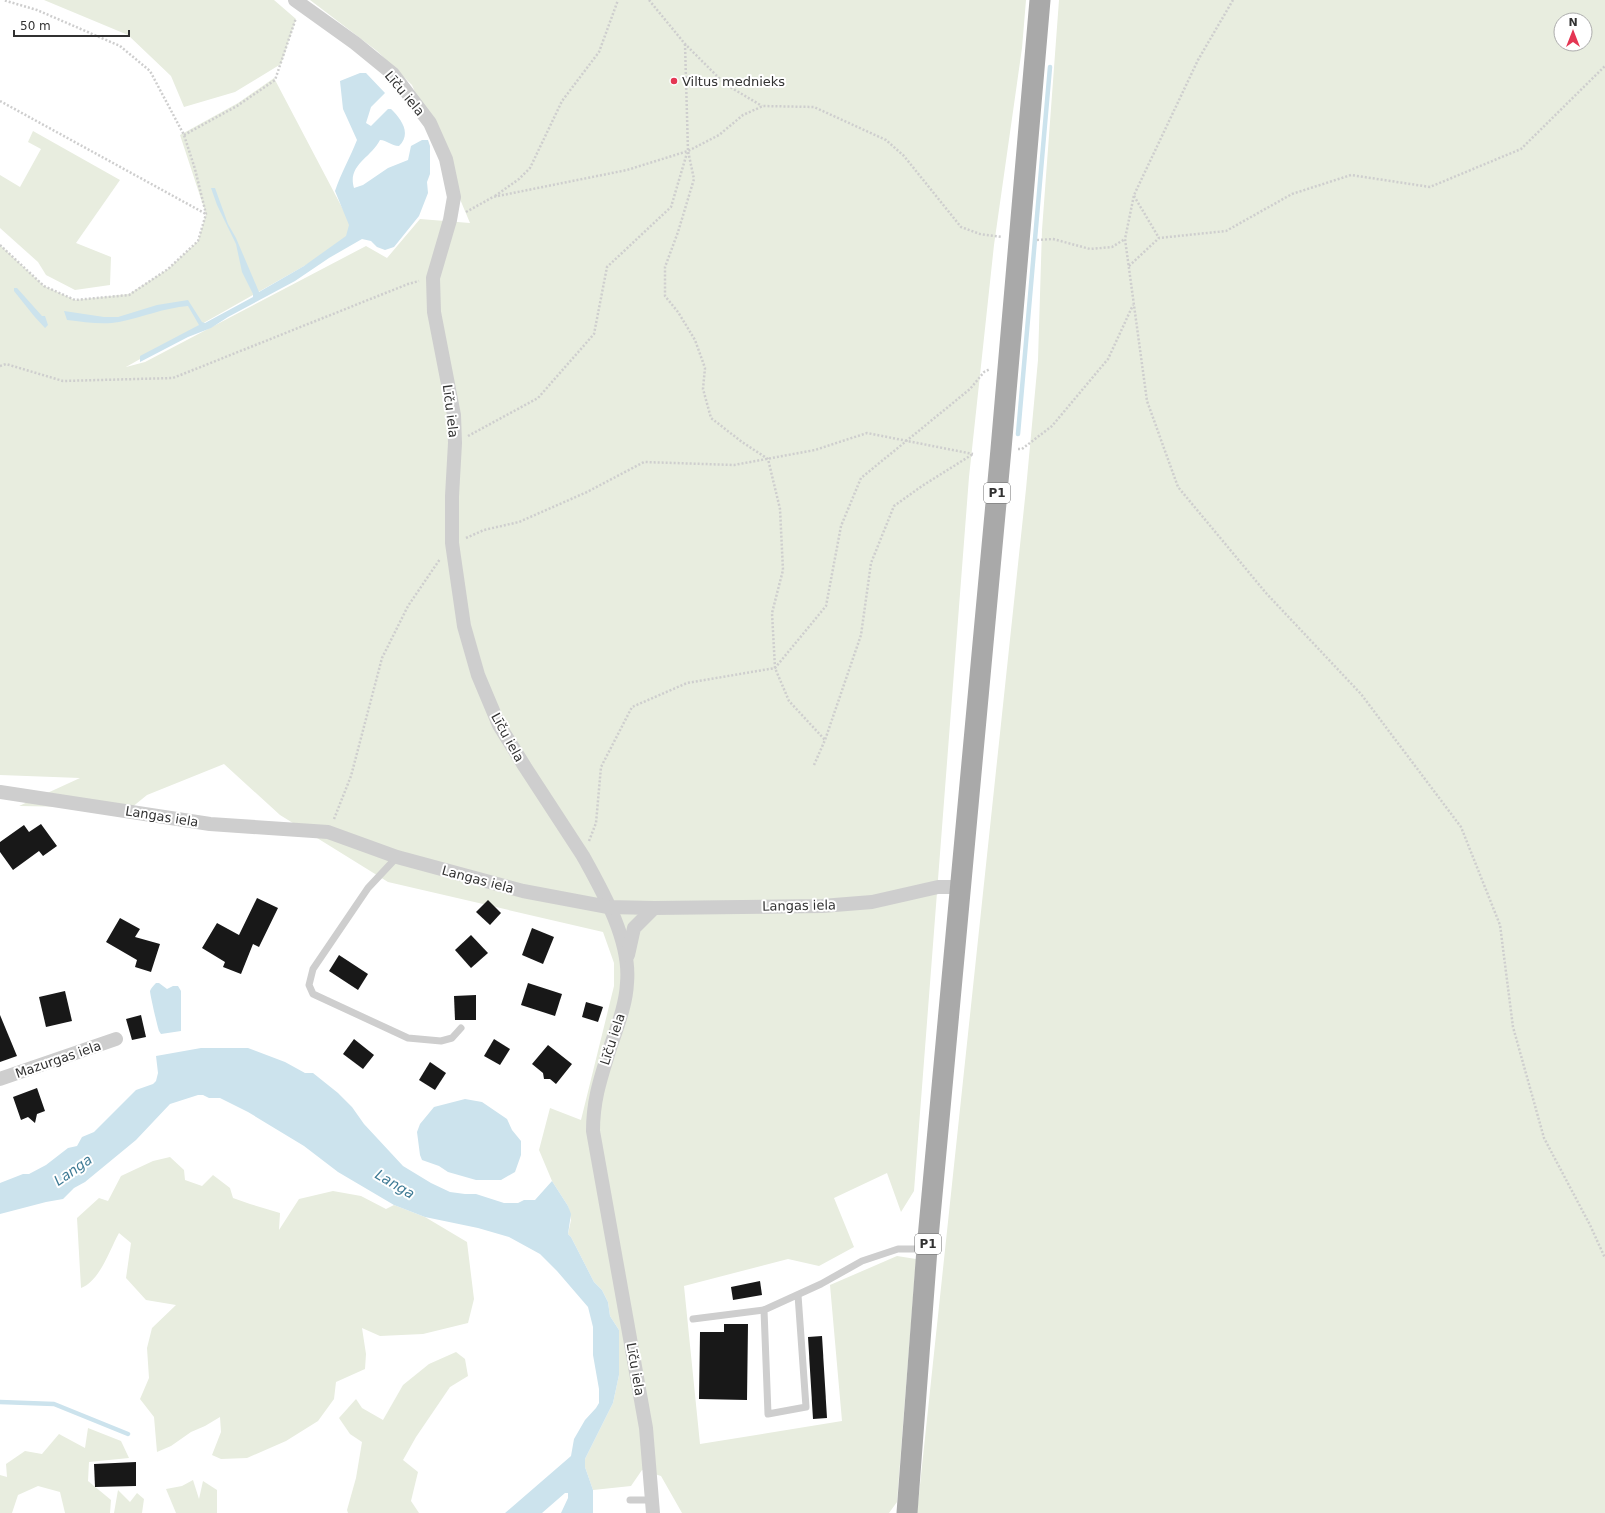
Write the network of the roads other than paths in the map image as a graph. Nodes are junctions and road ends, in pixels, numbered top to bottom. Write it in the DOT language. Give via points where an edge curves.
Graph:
graph roads {
  1 [pos="1040,0"];
  2 [pos="297,2"];
  3 [pos="0,792"];
  4 [pos="398,857"];
  5 [pos="960,887"];
  6 [pos="608,907"];
  7 [pos="654,908"];
  8 [pos="626,960"];
  9 [pos="461,1028"];
  10 [pos="116,1039"];
  11 [pos="0,1079"];
  12 [pos="927,1249"];
  13 [pos="798,1295"];
  14 [pos="764,1310"];
  15 [pos="693,1319"];
  16 [pos="630,1500"];
  17 [pos="653,1507"];
  18 [pos="905,1509"];
  1 -- 5 [label="main road, P1"];
  2 -- 6 [label="street, Līču iela" via="355,42 393,74 430,123 446,159 454,197 433,278 434,312 454,415 452,543 464,626 478,675 503,731 583,856"];
  3 -- 4 [label="street, Langas iela" via="210,824 328,832"];
  4 -- 6 [label="street, Langas iela" via="523,891"];
  4 -- 9 [label="lane" via="368,888 313,969 309,985 313,994 408,1038 441,1041 452,1038"];
  5 -- 7 [label="street, Langas iela" via="938,887 872,902 822,906"];
  5 -- 12 [label="main road, P1"];
  6 -- 7 [label="street, Langas iela"];
  6 -- 8 [label="street, Līču iela" via="621,934"];
  7 -- 8 [label="street" via="634,928"];
  8 -- 17 [label="street, Līču iela" via="628,983 624,1003 593,1112 594,1131 646,1428"];
  10 -- 11 [label="street, Mazurgas iela"];
  12 -- 13 [label="lane" via="898,1248 862,1260"];
  12 -- 18 [label="main road, P1"];
  13 -- 14 [label="lane"];
  13 -- 14 [label="lane" via="806,1407 768,1414"];
  14 -- 15 [label="lane"];
  16 -- 17 [label="lane"];
}
